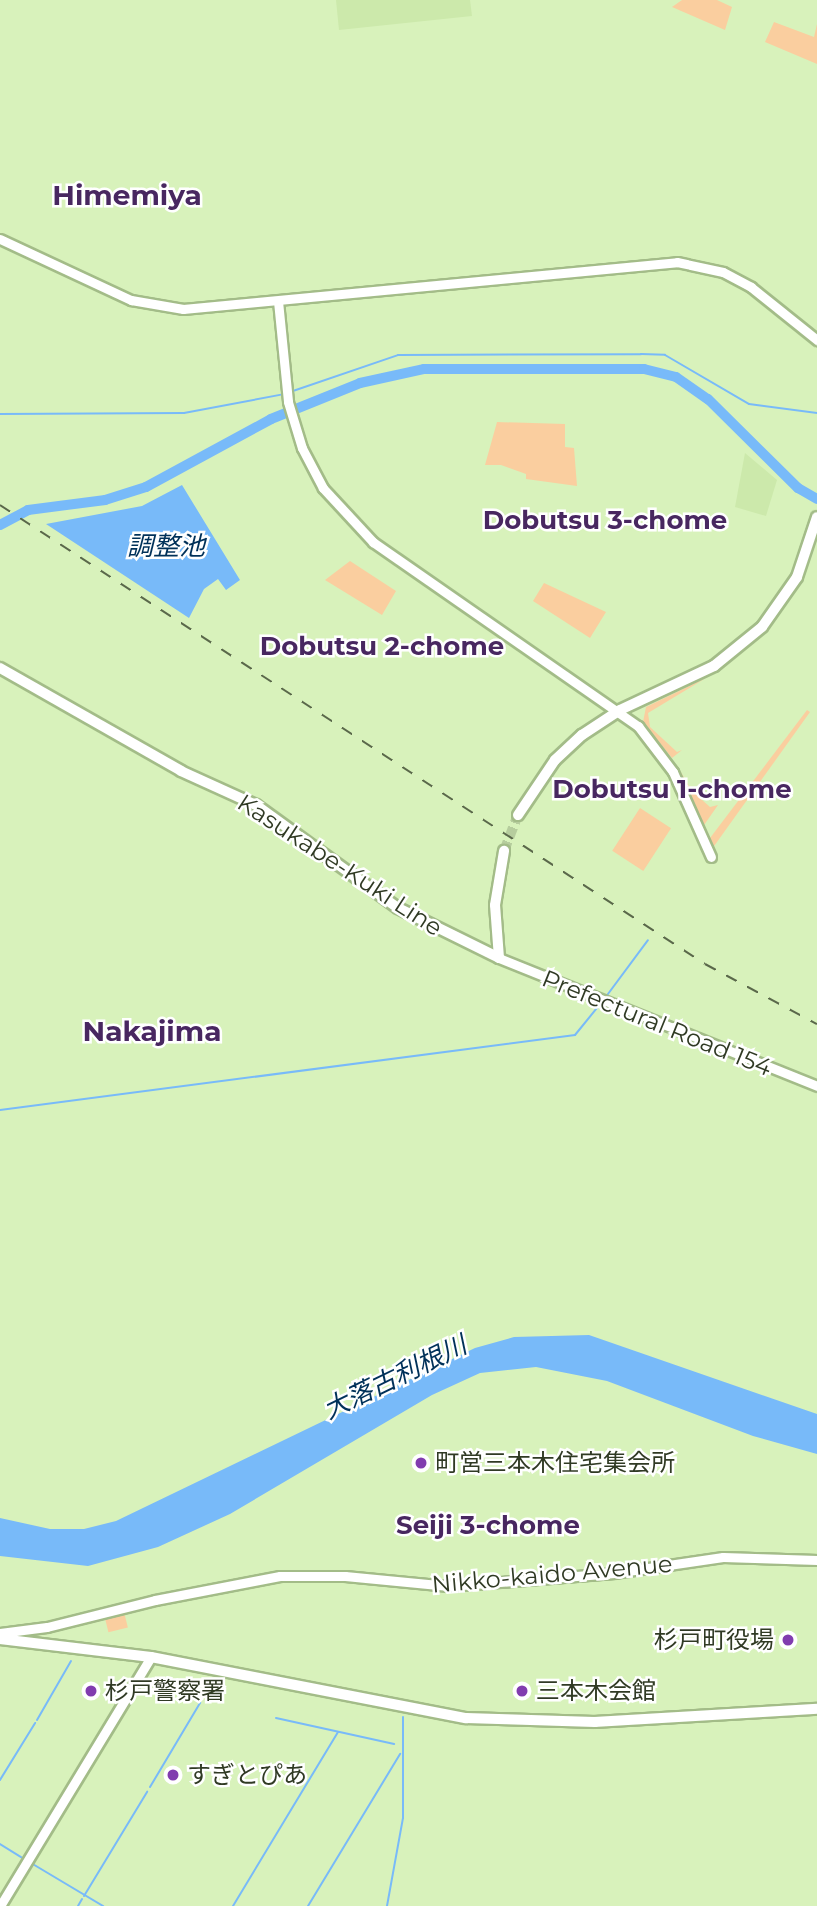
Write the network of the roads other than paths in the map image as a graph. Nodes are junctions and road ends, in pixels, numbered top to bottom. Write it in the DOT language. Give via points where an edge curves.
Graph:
graph roads {
  1 [pos="0,239"];
  2 [pos="278,301"];
  3 [pos="817,340"];
  4 [pos="817,517"];
  5 [pos="0,668"];
  6 [pos="620,710"];
  7 [pos="517,815"];
  8 [pos="504,851"];
  9 [pos="710,857"];
  10 [pos="499,958"];
  11 [pos="817,1086"];
  12 [pos="817,1560"];
  13 [pos="41,1628"];
  14 [pos="0,1633"];
  15 [pos="0,1639"];
  16 [pos="26,1641"];
  17 [pos="44,1642"];
  18 [pos="151,1657"];
  19 [pos="817,1709"];
  20 [pos="0,1906"];
  1 -- 2 [label="street" via="145,304 198,309"];
  2 -- 3 [label="street" via="677,262 723,272 751,287"];
  2 -- 6 [label="street" via="288,402 323,488 373,542"];
  4 -- 6 [label="main road" via="797,577 762,627 714,666"];
  5 -- 10 [label="main road, Kasukabe-Kuki Line" via="181,771 256,805 398,908"];
  6 -- 7 [label="main road" via="555,760"];
  6 -- 9 [label="street" via="668,764"];
  8 -- 10 [label="main road" via="495,905"];
  10 -- 11 [label="street, Prefectural Road 154"];
  12 -- 13 [label="street, Nikko-kaido Avenue" via="723,1557 614,1573 449,1586 345,1576 280,1576"];
  13 -- 14 [label="street, Nikko-kaido Avenue"];
  13 -- 16 [label="street"];
  13 -- 17 [label="street"];
  15 -- 16 [label="highway"];
  16 -- 17 [label="highway"];
  17 -- 18 [label="highway"];
  18 -- 19 [label="highway" via="479,1719 595,1722"];
  18 -- 20 [label="street"];
}
